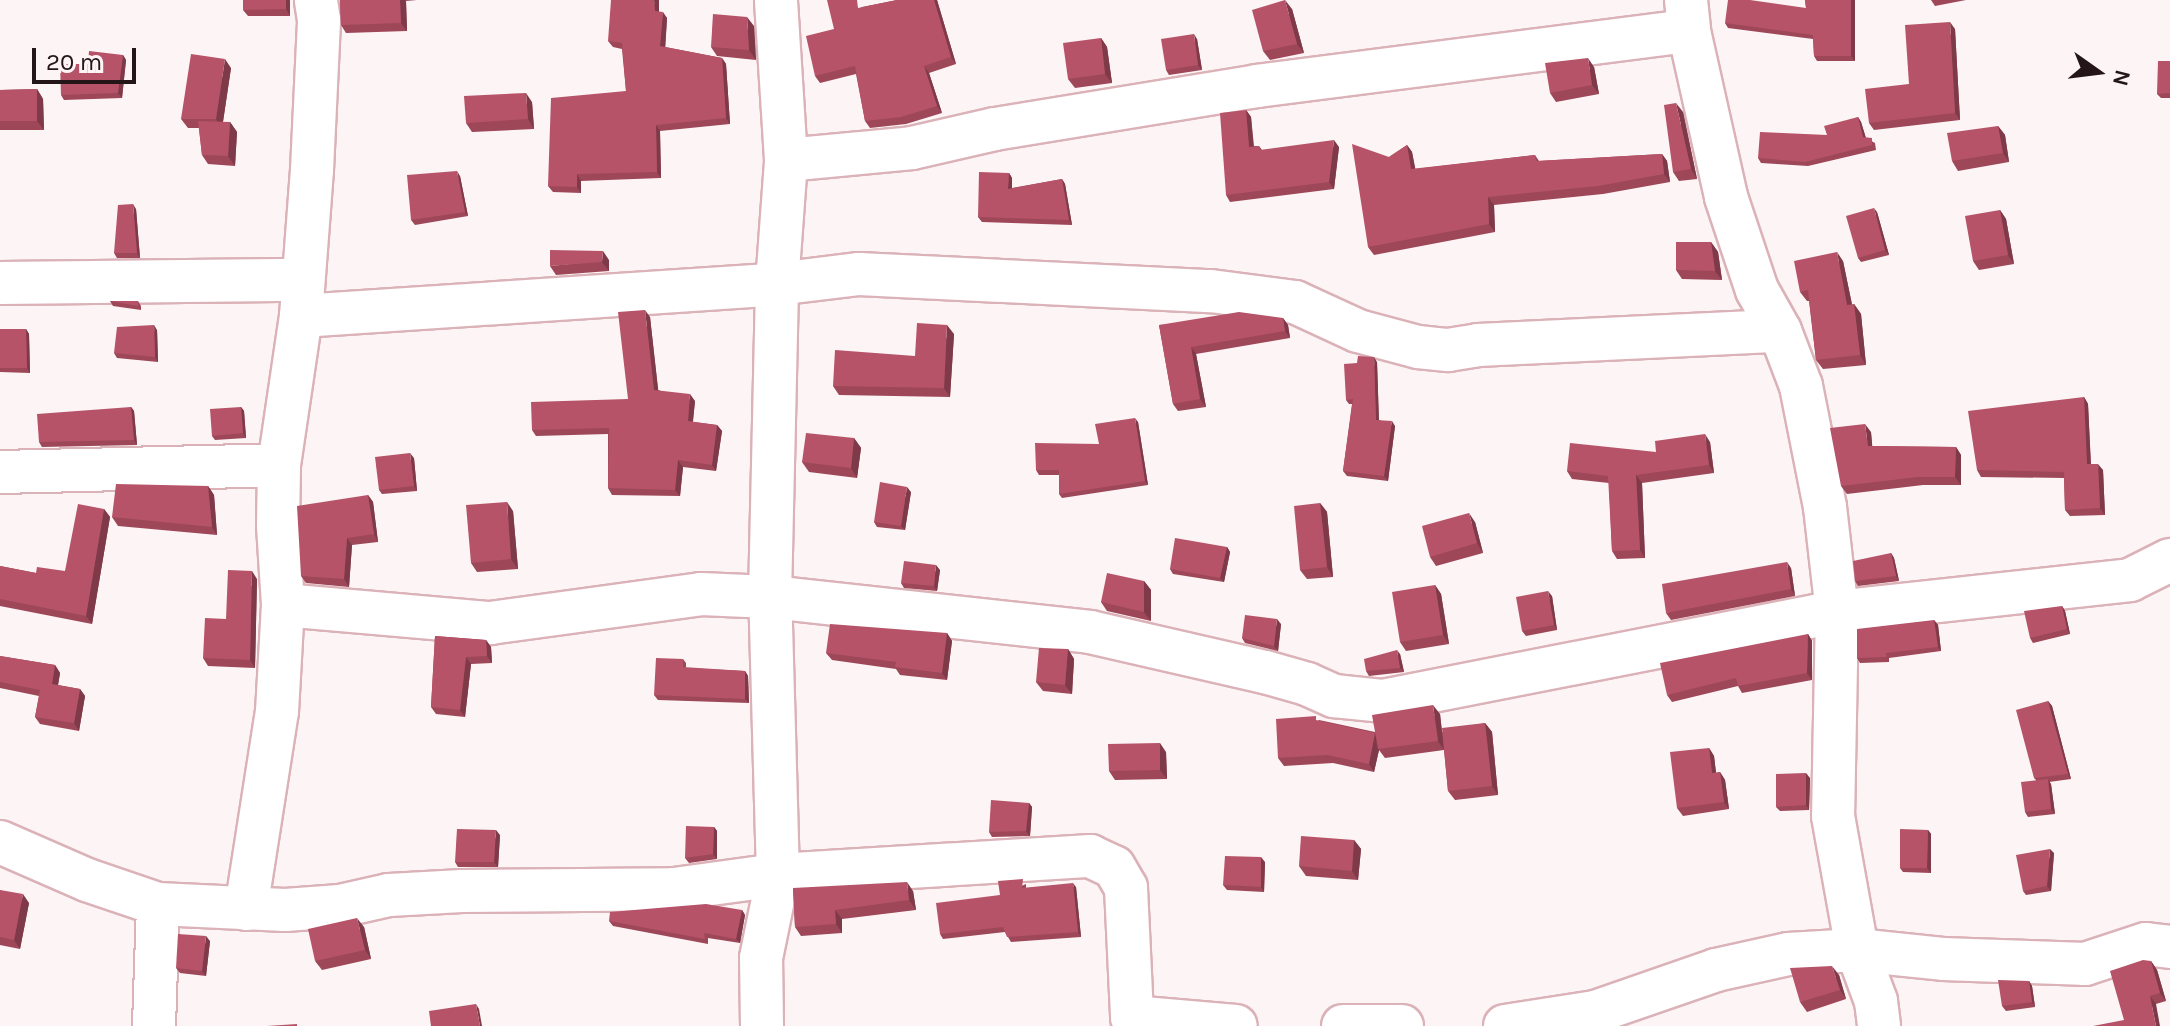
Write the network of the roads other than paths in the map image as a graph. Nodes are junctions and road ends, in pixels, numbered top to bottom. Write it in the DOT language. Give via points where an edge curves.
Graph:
graph roads {
  1 [pos="316,0"];
  2 [pos="776,0"];
  3 [pos="1687,16"];
  4 [pos="786,160"];
  5 [pos="0,283"];
  6 [pos="777,284"];
  7 [pos="302,298"];
  8 [pos="1780,331"];
  9 [pos="279,465"];
  10 [pos="0,472"];
  11 [pos="2170,560"];
  12 [pos="770,597"];
  13 [pos="283,605"];
  14 [pos="1837,612"];
  15 [pos="0,842"];
  16 [pos="778,875"];
  17 [pos="158,904"];
  18 [pos="246,909"];
  19 [pos="2170,947"];
  20 [pos="1857,950"];
  21 [pos="1596,1019"];
  22 [pos="1132,1021"];
  23 [pos="154,1026"];
  24 [pos="762,1026"];
  25 [pos="1236,1026"];
  26 [pos="1343,1026"];
  27 [pos="1402,1026"];
  28 [pos="1505,1026"];
  29 [pos="1879,1026"];
  1 -- 7 [label="street" via="314,140"];
  2 -- 4 [label="street"];
  3 -- 4 [label="street" via="995,129 912,148"];
  3 -- 8 [label="street" via="1726,197 1757,290"];
  4 -- 6 [label="street"];
  5 -- 7 [label="street"];
  6 -- 7 [label="street"];
  6 -- 8 [label="street" via="859,274 1211,291 1295,302 1358,331 1448,350"];
  6 -- 12 [label="street"];
  7 -- 9 [label="street"];
  8 -- 14 [label="street" via="1804,402 1825,507"];
  9 -- 10 [label="street"];
  9 -- 13 [label="street"];
  11 -- 14 [label="street" via="2130,580"];
  12 -- 13 [label="street" via="701,594 490,623"];
  12 -- 14 [label="street" via="1090,632 1265,672 1334,696 1382,701"];
  12 -- 16 [label="street"];
  13 -- 18 [label="street" via="277,712"];
  14 -- 20 [label="street" via="1833,816"];
  15 -- 17 [label="street"];
  16 -- 18 [label="street" via="674,889 462,891 389,895 312,908"];
  16 -- 22 [label="street" via="1090,856 1114,867 1126,888"];
  16 -- 24 [label="street" via="761,958"];
  17 -- 18 [label="street"];
  17 -- 23 [label="street"];
  19 -- 20 [label="street" via="2146,944 2085,964"];
  20 -- 21 [label="street" via="1788,954 1716,970"];
  20 -- 29 [label="street" via="1876,1001"];
  21 -- 28 [label="street"];
  22 -- 25 [label="street"];
  26 -- 27 [label="street"];
}
